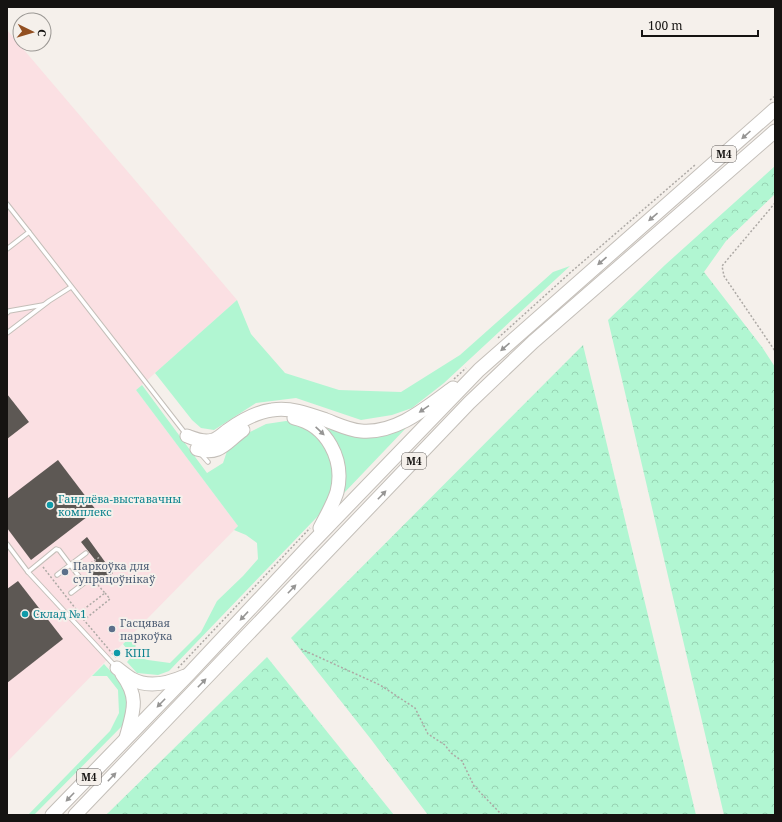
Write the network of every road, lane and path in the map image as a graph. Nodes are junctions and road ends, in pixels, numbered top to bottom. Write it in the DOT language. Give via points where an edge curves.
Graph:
graph roads {
  1 [pos="775,96"];
  2 [pos="772,105"];
  3 [pos="775,131"];
  4 [pos="697,163"];
  5 [pos="775,203"];
  6 [pos="7,204"];
  7 [pos="29,232"];
  8 [pos="7,249"];
  9 [pos="72,287"];
  10 [pos="44,305"];
  11 [pos="7,313"];
  12 [pos="7,333"];
  13 [pos="495,341"];
  14 [pos="775,351"];
  15 [pos="466,368"];
  16 [pos="479,370"];
  17 [pos="448,384"];
  18 [pos="187,436"];
  19 [pos="197,449"];
  20 [pos="208,462"];
  21 [pos="312,527"];
  22 [pos="7,544"];
  23 [pos="309,546"];
  24 [pos="86,553"];
  25 [pos="71,565"];
  26 [pos="28,572"];
  27 [pos="57,575"];
  28 [pos="86,576"];
  29 [pos="71,593"];
  30 [pos="105,593"];
  31 [pos="79,613"];
  32 [pos="301,649"];
  33 [pos="118,665"];
  34 [pos="182,672"];
  35 [pos="126,738"];
  36 [pos="52,815"];
  37 [pos="75,815"];
  38 [pos="502,815"];
  1 -- 2 [label="path"];
  2 -- 16 [label="highway, М4, one-way"];
  37 -- 3 [label="highway, М4, one-way" via="475,398 533,342"];
  4 -- 13 [label="path"];
  5 -- 14 [label="path" via="722,266 724,276"];
  6 -- 7 [label="lane"];
  7 -- 8 [label="lane"];
  7 -- 9 [label="lane"];
  9 -- 10 [label="lane"];
  9 -- 18 [label="lane"];
  10 -- 11 [label="lane"];
  10 -- 12 [label="lane"];
  15 -- 17 [label="path"];
  16 -- 18 [label="highway, one-way" via="406,420 389,428 359,431 298,411 274,409 250,417 213,440 200,441"];
  16 -- 23 [label="highway, М4"];
  18 -- 19 [label="lane"];
  19 -- 20 [label="lane"];
  19 -- 23 [label="highway, one-way" via="217,451 248,427 276,417 303,420 316,427 332,447 338,461 339,475 331,508"];
  21 -- 34 [label="path"];
  22 -- 26 [label="lane"];
  23 -- 34 [label="highway, М4, one-way"];
  24 -- 25 [label="lane"];
  25 -- 26 [label="lane" via="59,550 56,550"];
  25 -- 27 [label="lane"];
  25 -- 29 [label="lane" via="84,583"];
  26 -- 33 [label="lane"];
  28 -- 30 [label="path" via="95,587 98,585"];
  30 -- 31 [label="path"];
  30 -- 33 [label="path" via="110,598 84,620"];
  32 -- 38 [label="path" via="380,685 415,708 428,734 462,761 474,786"];
  33 -- 34 [label="highway" via="133,680 146,683 173,681"];
  33 -- 35 [label="highway" via="134,701"];
  34 -- 35 [label="highway, М4, one-way"];
  35 -- 36 [label="highway, М4, one-way"];
}
